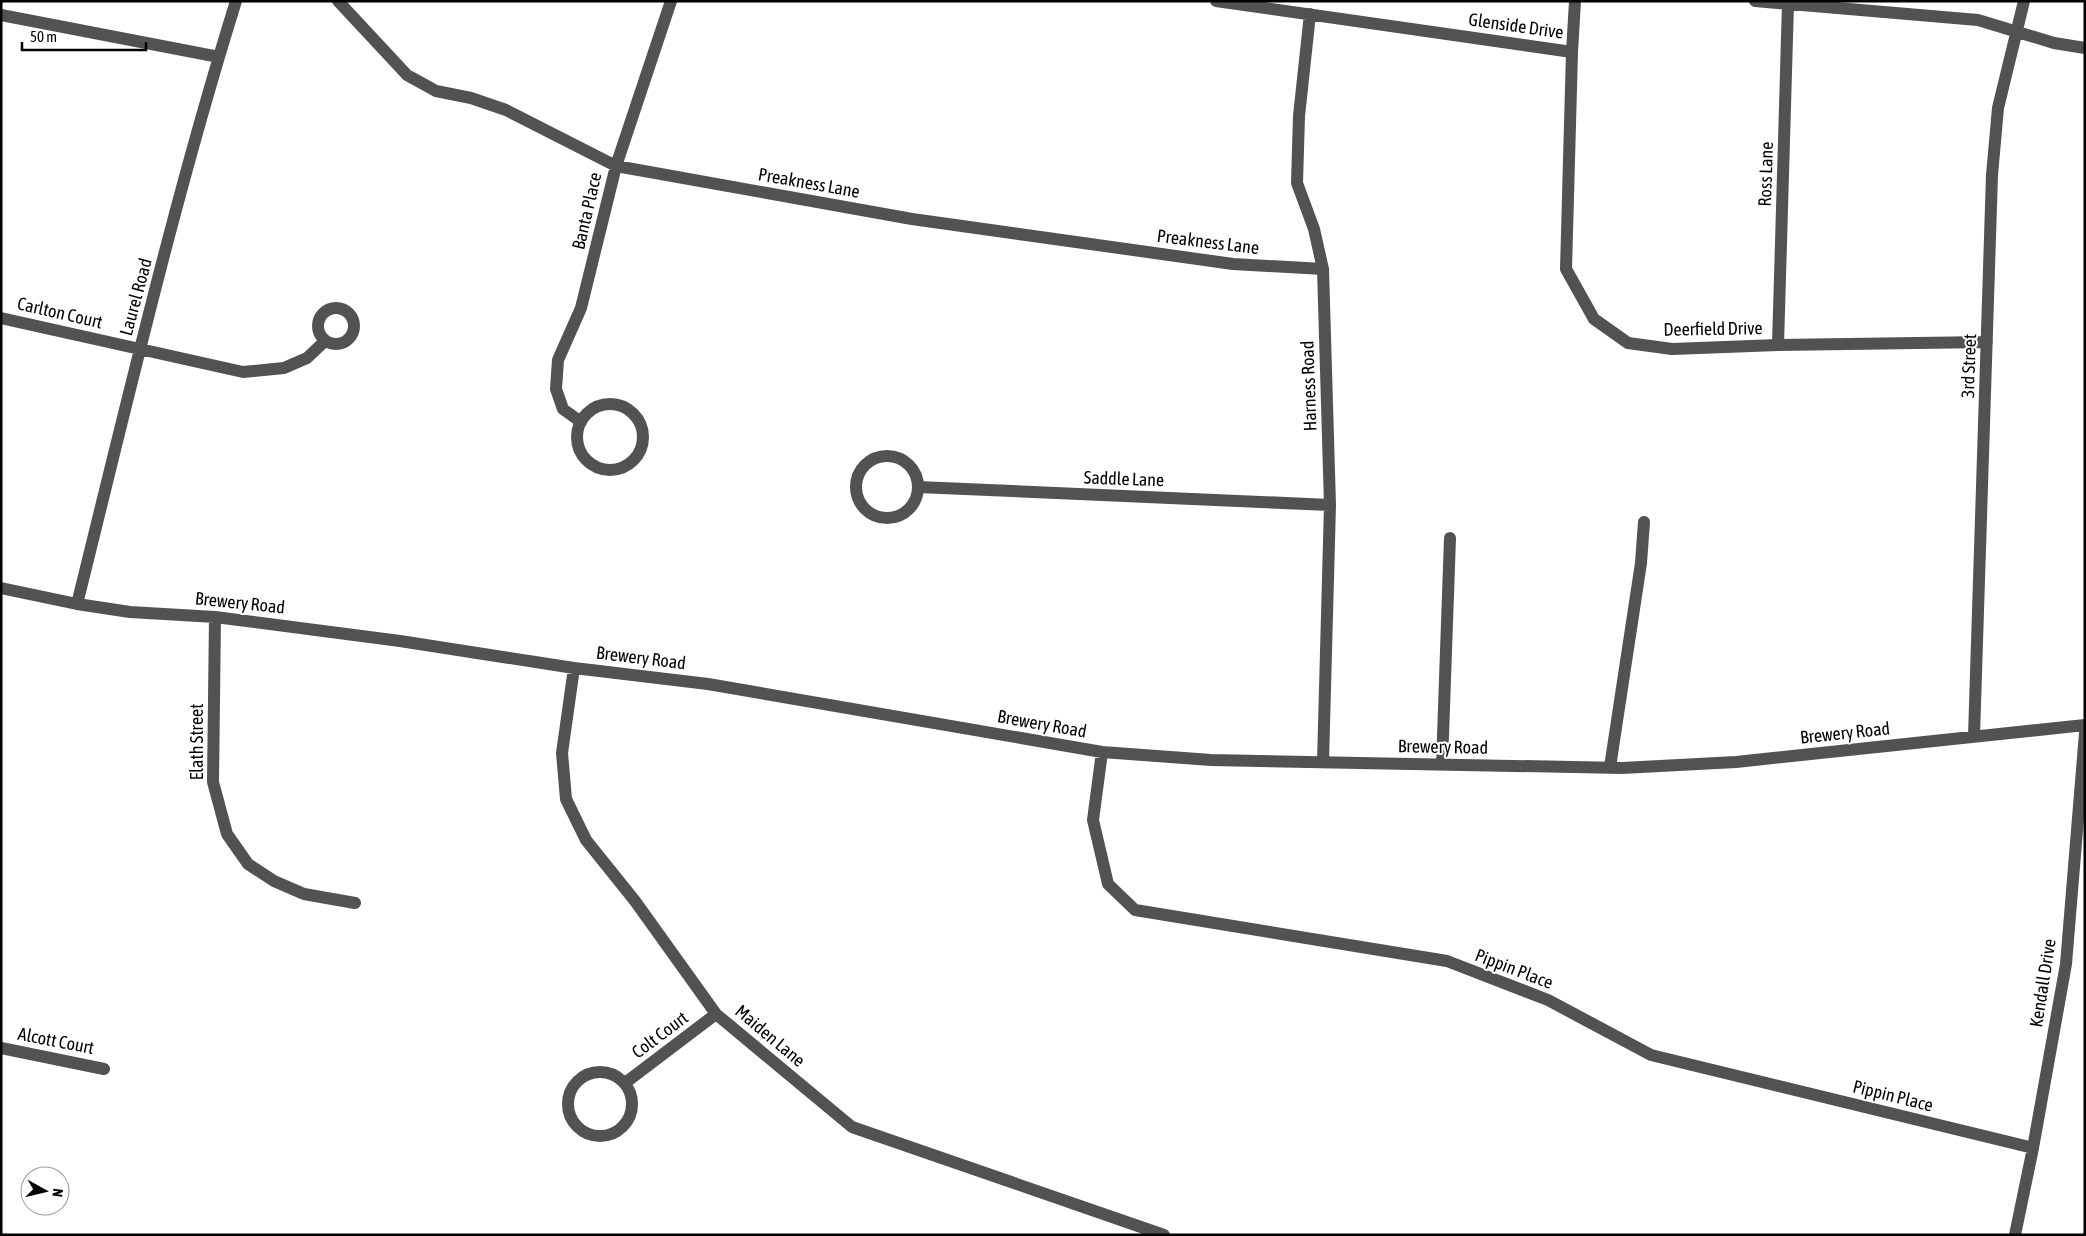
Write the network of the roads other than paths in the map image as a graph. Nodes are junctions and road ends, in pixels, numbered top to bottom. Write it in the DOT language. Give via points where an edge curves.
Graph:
graph roads {
  1 [pos="236,1"];
  2 [pos="338,1"];
  3 [pos="671,1"];
  4 [pos="1216,1"];
  5 [pos="1576,1"];
  6 [pos="1755,1"];
  7 [pos="2024,1"];
  8 [pos="1788,4"];
  9 [pos="1310,14"];
  10 [pos="1,15"];
  11 [pos="2016,31"];
  12 [pos="2085,48"];
  13 [pos="1572,52"];
  14 [pos="218,57"];
  15 [pos="616,166"];
  16 [pos="1323,269"];
  17 [pos="1,318"];
  18 [pos="325,341"];
  19 [pos="1987,342"];
  20 [pos="1778,345"];
  21 [pos="140,349"];
  22 [pos="581,422"];
  23 [pos="918,487"];
  24 [pos="1330,505"];
  25 [pos="1644,522"];
  26 [pos="1450,538"];
  27 [pos="1,588"];
  28 [pos="77,604"];
  29 [pos="215,617"];
  30 [pos="574,668"];
  31 [pos="2085,725"];
  32 [pos="2085,732"];
  33 [pos="1974,736"];
  34 [pos="1102,752"];
  35 [pos="1323,762"];
  36 [pos="1442,764"];
  37 [pos="1610,767"];
  38 [pos="355,902"];
  39 [pos="716,1014"];
  40 [pos="1,1048"];
  41 [pos="104,1069"];
  42 [pos="626,1083"];
  43 [pos="2033,1148"];
  44 [pos="1164,1235"];
  45 [pos="2015,1235"];
  1 -- 14 [label="street, Laurel Road"];
  2 -- 15 [label="street, Preakness Lane" via="407,75 436,91 506,110"];
  3 -- 15 [label="street, Banta Place"];
  4 -- 9 [label="street, Glenside Drive"];
  5 -- 13 [label="street, Deerfield Drive"];
  6 -- 8 [label="street"];
  7 -- 11 [label="street, 3rd Street"];
  8 -- 11 [label="street" via="1978,20"];
  8 -- 20 [label="street, Ross Lane"];
  9 -- 13 [label="street, Glenside Drive"];
  9 -- 16 [label="street, Harness Road" via="1299,116 1297,183 1314,229"];
  10 -- 14 [label="street"];
  11 -- 12 [label="street" via="2054,43"];
  11 -- 19 [label="street, 3rd Street" via="1998,108 1992,175"];
  13 -- 20 [label="street, Deerfield Drive" via="1566,269 1594,319 1628,344 1672,349"];
  14 -- 21 [label="street, Laurel Road"];
  15 -- 16 [label="street, Preakness Lane" via="912,219 1233,264"];
  15 -- 22 [label="street, Banta Place" via="581,308 558,360 556,389 563,409"];
  16 -- 24 [label="street, Harness Road"];
  17 -- 21 [label="street, Carlton Court"];
  18 -- 21 [label="street, Carlton Court" via="307,358 284,368 243,372"];
  19 -- 20 [label="street, Deerfield Drive"];
  19 -- 33 [label="street, 3rd Street"];
  21 -- 28 [label="street, Laurel Road"];
  22 -- 22 [label="street" via="597,407 614,404 626,408 640,425 643,442 639,453 628,465 617,469 596,467 580,450"];
  23 -- 23 [label="street" via="910,467 902,460 885,456 866,465 857,479 856,490 858,500 872,515 894,518 912,506"];
  23 -- 24 [label="street, Saddle Lane"];
  24 -- 35 [label="street, Harness Road"];
  25 -- 37 [label="street" via="1642,562"];
  26 -- 36 [label="street"];
  27 -- 28 [label="street, Brewery Road"];
  28 -- 29 [label="street, Brewery Road" via="130,612"];
  29 -- 30 [label="street, Brewery Road"];
  29 -- 38 [label="street, Elath Street" via="214,782 227,834 248,864 274,881 304,894"];
  30 -- 34 [label="street, Brewery Road" via="708,684"];
  30 -- 39 [label="street, Maiden Lane" via="562,753 566,799 586,840 635,901"];
  31 -- 33 [label="street, Brewery Road"];
  32 -- 43 [label="street, Kendall Drive" via="2066,964"];
  33 -- 37 [label="street, Brewery Road" via="1736,762"];
  34 -- 35 [label="street, Brewery Road" via="1211,760"];
  34 -- 43 [label="street, Pippin Place" via="1093,820 1108,884 1134,910 1447,961 1548,1000 1650,1055"];
  35 -- 36 [label="street, Brewery Road"];
  36 -- 37 [label="street, Brewery Road"];
  39 -- 42 [label="street, Colt Court"];
  39 -- 44 [label="street, Maiden Lane" via="852,1128"];
  40 -- 41 [label="street, Alcott Court"];
  42 -- 42 [label="street, Colt Court" via="606,1072 595,1072 581,1078 573,1086 568,1109 579,1129 597,1137 609,1136 625,1126 633,1105"];
  43 -- 45 [label="street, Kendall Drive"];
}
